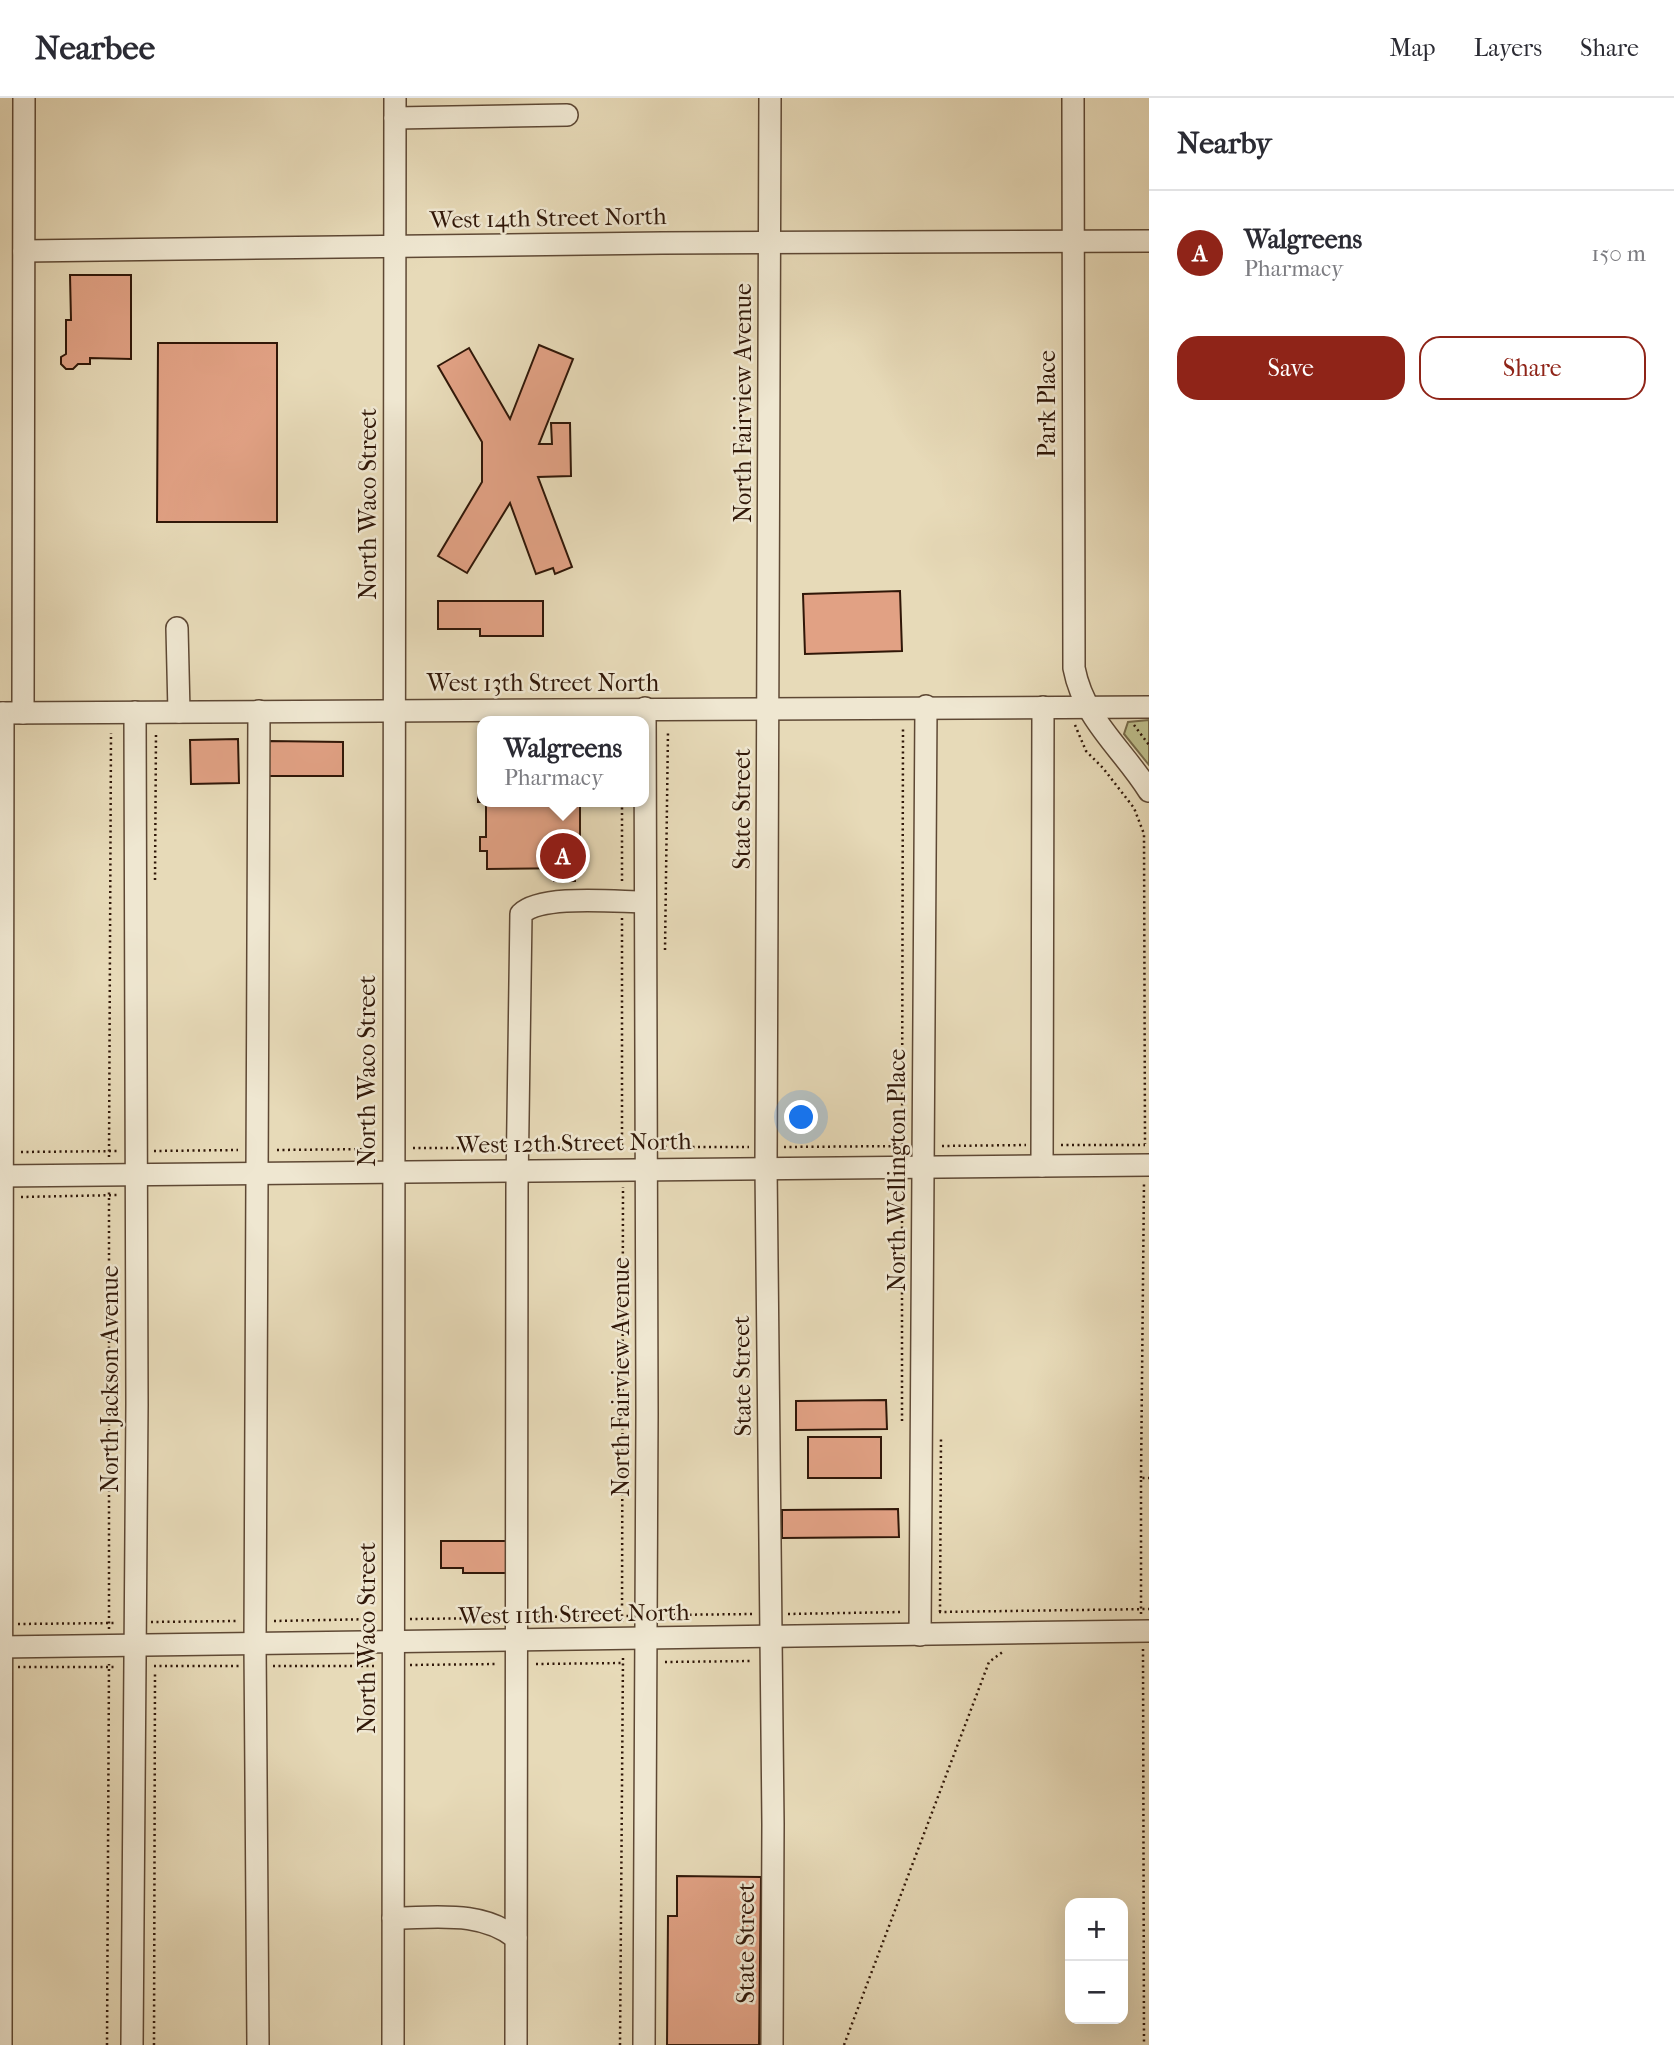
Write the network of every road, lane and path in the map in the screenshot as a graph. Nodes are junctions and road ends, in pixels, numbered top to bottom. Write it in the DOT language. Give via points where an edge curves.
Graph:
graph roads {
  1 [pos="24,98"];
  2 [pos="770,98"];
  3 [pos="1073,98"];
  4 [pos="395,108"];
  5 [pos="567,115"];
  6 [pos="1073,241"];
  7 [pos="1149,241"];
  8 [pos="770,242"];
  9 [pos="395,246"];
  10 [pos="24,251"];
  11 [pos="177,628"];
  12 [pos="926,706"];
  13 [pos="769,707"];
  14 [pos="1043,707"];
  15 [pos="1149,707"];
  16 [pos="645,708"];
  17 [pos="394,710"];
  18 [pos="259,711"];
  19 [pos="135,712"];
  20 [pos="179,712"];
  21 [pos="8,713"];
  22 [pos="645,716"];
  23 [pos="1080,716"];
  24 [pos="1133,724"];
  25 [pos="111,733"];
  26 [pos="1149,745"];
  27 [pos="1149,791"];
  28 [pos="622,807"];
  29 [pos="646,807"];
  30 [pos="622,902"];
  31 [pos="646,902"];
  32 [pos="517,1148"];
  33 [pos="393,1149"];
  34 [pos="258,1150"];
  35 [pos="110,1151"];
  36 [pos="136,1151"];
  37 [pos="2,1152"];
  38 [pos="923,1156"];
  39 [pos="1042,1156"];
  40 [pos="766,1157"];
  41 [pos="622,1158"];
  42 [pos="646,1158"];
  43 [pos="1146,1158"];
  44 [pos="517,1170"];
  45 [pos="393,1171"];
  46 [pos="258,1172"];
  47 [pos="110,1174"];
  48 [pos="136,1174"];
  49 [pos="1,1176"];
  50 [pos="1142,1478"];
  51 [pos="1149,1478"];
  52 [pos="1142,1609"];
  53 [pos="1149,1609"];
  54 [pos="920,1612"];
  55 [pos="771,1614"];
  56 [pos="646,1615"];
  57 [pos="622,1616"];
  58 [pos="516,1617"];
  59 [pos="393,1619"];
  60 [pos="256,1621"];
  61 [pos="109,1623"];
  62 [pos="135,1623"];
  63 [pos="1,1625"];
  64 [pos="1145,1631"];
  65 [pos="920,1635"];
  66 [pos="772,1637"];
  67 [pos="622,1640"];
  68 [pos="646,1640"];
  69 [pos="516,1641"];
  70 [pos="393,1643"];
  71 [pos="255,1644"];
  72 [pos="0,1647"];
  73 [pos="109,1656"];
  74 [pos="135,1656"];
  75 [pos="989,1662"];
  76 [pos="256,1666"];
  77 [pos="367,1666"];
  78 [pos="1,1667"];
  79 [pos="393,1918"];
  80 [pos="516,1938"];
  81 [pos="1,2045"];
  82 [pos="107,2045"];
  83 [pos="132,2045"];
  84 [pos="258,2045"];
  85 [pos="393,2045"];
  86 [pos="516,2045"];
  87 [pos="620,2045"];
  88 [pos="644,2045"];
  89 [pos="772,2045"];
  90 [pos="844,2045"];
  91 [pos="1144,2045"];
  1 -- 10 [label="street"];
  2 -- 8 [label="street, North Fairview Avenue"];
  3 -- 6 [label="street, Park Place"];
  4 -- 5 [label="street"];
  4 -- 9 [label="street, North Waco Street"];
  6 -- 7 [label="street, West 14th Street North"];
  6 -- 8 [label="street, West 14th Street North"];
  6 -- 23 [label="street, Park Place" via="1074,668"];
  8 -- 9 [label="street, West 14th Street North"];
  8 -- 13 [label="street, North Fairview Avenue"];
  9 -- 10 [label="street, West 14th Street North"];
  9 -- 17 [label="street, North Waco Street"];
  10 -- 21 [label="street"];
  11 -- 20 [label="street"];
  12 -- 13 [label="street, West 13th Street North"];
  12 -- 14 [label="street, West 13th Street North"];
  12 -- 38 [label="street, North Wellington Place"];
  13 -- 16 [label="street, West 13th Street North"];
  13 -- 40 [label="street, State Street"];
  14 -- 23 [label="street, West 13th Street North"];
  14 -- 39 [label="street"];
  15 -- 23 [label="street, West 13th Street North"];
  16 -- 17 [label="street, West 13th Street North"];
  16 -- 22 [label="street, North Fairview Avenue"];
  17 -- 18 [label="street, West 13th Street North"];
  17 -- 33 [label="street, North Waco Street"];
  18 -- 20 [label="street, West 13th Street North"];
  18 -- 34 [label="street"];
  19 -- 20 [label="street, West 13th Street North"];
  19 -- 21 [label="street, West 13th Street North"];
  19 -- 36 [label="street, North Jackson Avenue"];
  21 -- 37 [label="street"];
  23 -- 27 [label="street" via="1132,764"];
  23 -- 43 [label="path" via="1086,751 1133,808 1144,834"];
  24 -- 26 [label="path"];
  25 -- 35 [label="path"];
  28 -- 30 [label="path"];
  29 -- 31 [label="street, North Fairview Avenue"];
  30 -- 31 [label="street"];
  30 -- 32 [label="street" via="529,907 521,914"];
  30 -- 41 [label="path"];
  31 -- 42 [label="street, North Fairview Avenue"];
  32 -- 33 [label="path"];
  32 -- 41 [label="path"];
  32 -- 44 [label="street"];
  33 -- 34 [label="path"];
  33 -- 45 [label="street, North Waco Street"];
  34 -- 36 [label="path"];
  34 -- 46 [label="street"];
  35 -- 36 [label="path"];
  35 -- 37 [label="path"];
  35 -- 47 [label="path"];
  36 -- 48 [label="street, North Jackson Avenue"];
  37 -- 49 [label="street"];
  38 -- 39 [label="street, West 12th Street North"];
  38 -- 39 [label="path"];
  38 -- 40 [label="street, West 12th Street North"];
  38 -- 40 [label="path"];
  38 -- 54 [label="street, North Wellington Place"];
  39 -- 43 [label="street, West 12th Street North"];
  39 -- 43 [label="path"];
  40 -- 42 [label="street, West 12th Street North"];
  40 -- 42 [label="path"];
  40 -- 55 [label="street, State Street"];
  41 -- 42 [label="street, West 12th Street North"];
  41 -- 42 [label="path"];
  41 -- 44 [label="street, West 12th Street North"];
  41 -- 57 [label="path"];
  42 -- 56 [label="street, North Fairview Avenue"];
  43 -- 50 [label="path"];
  44 -- 45 [label="street, West 12th Street North"];
  44 -- 58 [label="street"];
  45 -- 46 [label="street, West 12th Street North"];
  45 -- 59 [label="street, North Waco Street"];
  46 -- 48 [label="street, West 12th Street North"];
  46 -- 60 [label="street"];
  47 -- 48 [label="street, West 12th Street North"];
  47 -- 49 [label="street, West 12th Street North"];
  47 -- 61 [label="path"];
  48 -- 62 [label="street, North Jackson Avenue"];
  49 -- 63 [label="street"];
  50 -- 51 [label="path"];
  50 -- 52 [label="path"];
  52 -- 53 [label="path"];
  52 -- 54 [label="path"];
  52 -- 64 [label="path"];
  54 -- 55 [label="path"];
  54 -- 65 [label="street, North Wellington Place"];
  55 -- 56 [label="path"];
  55 -- 66 [label="street, State Street"];
  56 -- 57 [label="path"];
  56 -- 68 [label="street, North Fairview Avenue"];
  57 -- 58 [label="path"];
  57 -- 67 [label="path"];
  58 -- 59 [label="path"];
  58 -- 69 [label="street"];
  59 -- 60 [label="path"];
  59 -- 70 [label="street, North Waco Street"];
  60 -- 62 [label="path"];
  60 -- 71 [label="street"];
  61 -- 62 [label="path"];
  61 -- 63 [label="path"];
  61 -- 73 [label="path"];
  62 -- 74 [label="street, North Jackson Avenue"];
  63 -- 72 [label="street"];
  64 -- 65 [label="street, West 11th Street North"];
  64 -- 91 [label="path"];
  65 -- 66 [label="street, West 11th Street North"];
  66 -- 68 [label="street, West 11th Street North"];
  66 -- 89 [label="street, State Street"];
  67 -- 68 [label="street, West 11th Street North"];
  67 -- 69 [label="street, West 11th Street North"];
  67 -- 87 [label="path"];
  68 -- 88 [label="street, North Fairview Avenue"];
  69 -- 70 [label="street, West 11th Street North"];
  69 -- 80 [label="street"];
  70 -- 71 [label="street, West 11th Street North"];
  70 -- 79 [label="street, North Waco Street"];
  71 -- 74 [label="street, West 11th Street North"];
  71 -- 76 [label="street"];
  72 -- 73 [label="street, West 11th Street North"];
  72 -- 78 [label="street"];
  73 -- 74 [label="street, West 11th Street North"];
  73 -- 74 [label="path"];
  73 -- 78 [label="path"];
  73 -- 82 [label="path"];
  74 -- 76 [label="path"];
  74 -- 83 [label="street, North Jackson Avenue"];
  75 -- 90 [label="path"];
  76 -- 77 [label="path"];
  76 -- 84 [label="street"];
  78 -- 81 [label="street"];
  79 -- 80 [label="street" via="476,1918"];
  79 -- 85 [label="street, North Waco Street"];
  80 -- 86 [label="street"];
}
